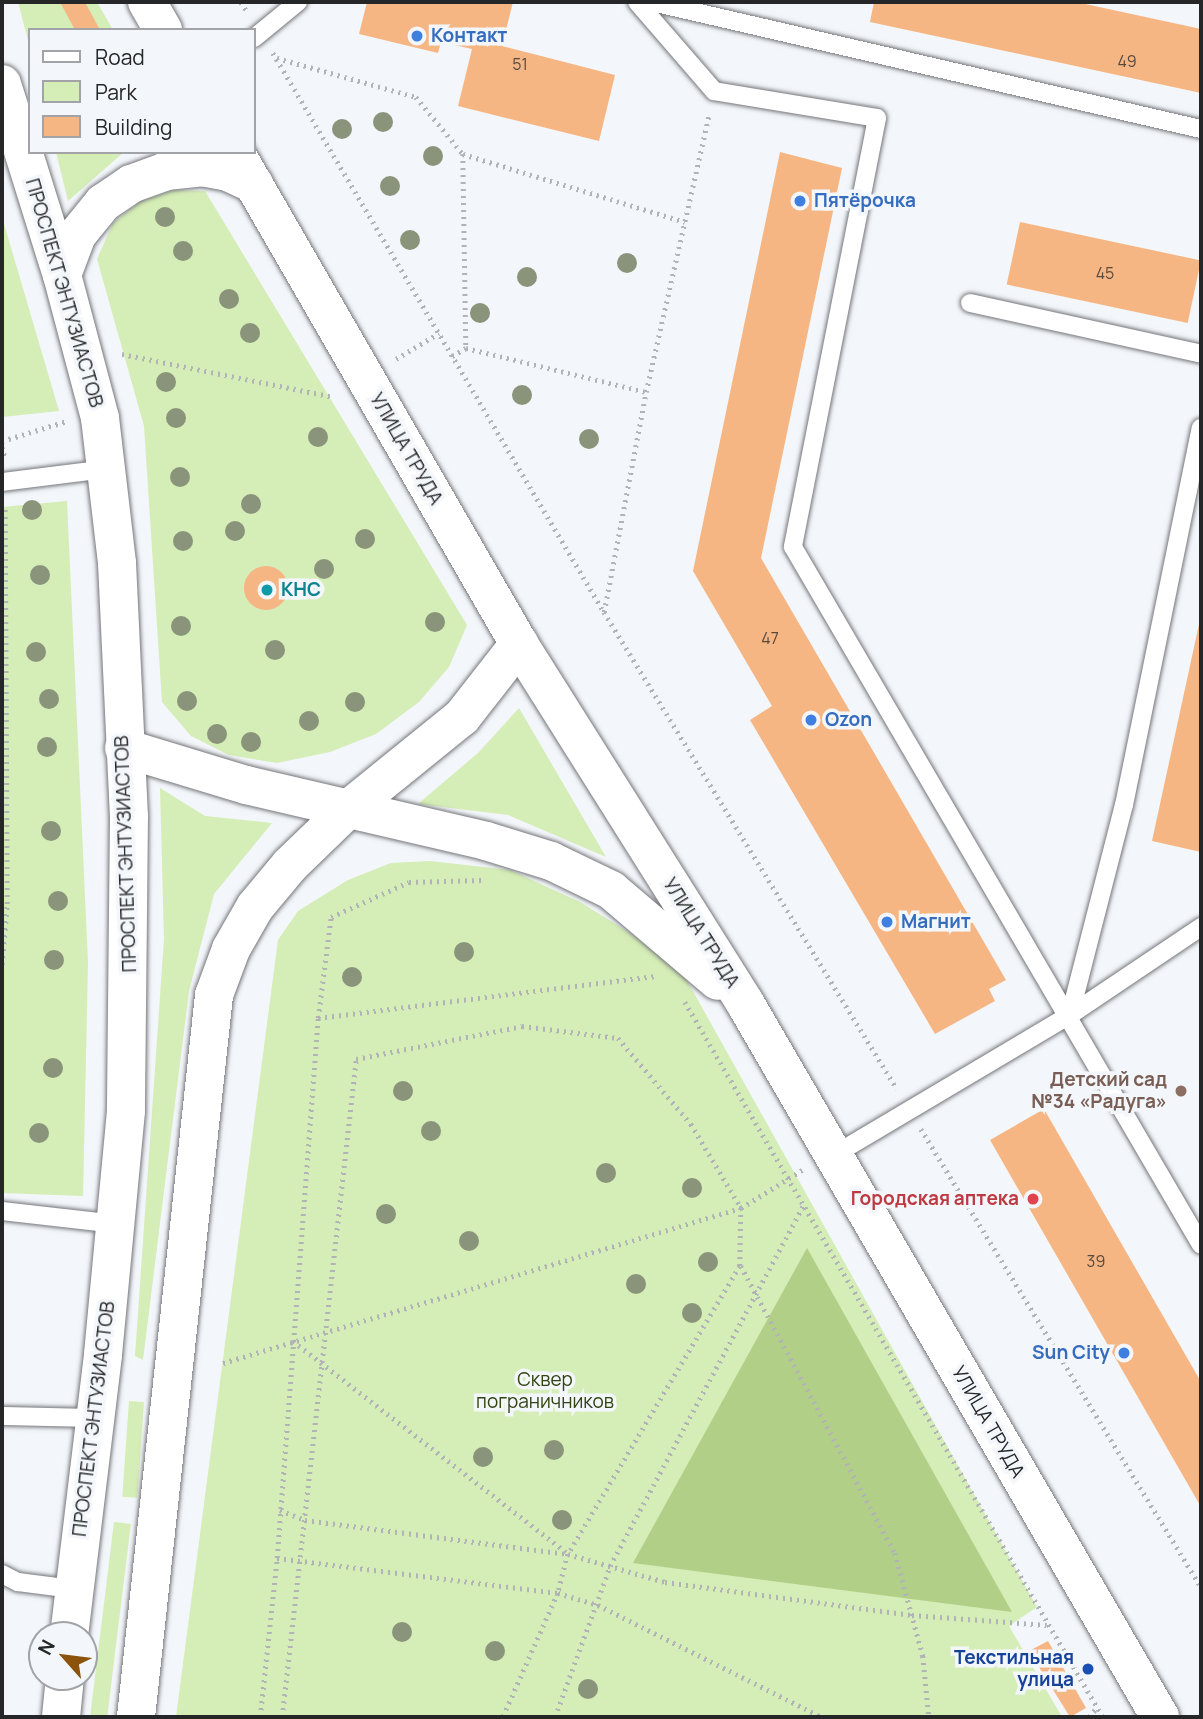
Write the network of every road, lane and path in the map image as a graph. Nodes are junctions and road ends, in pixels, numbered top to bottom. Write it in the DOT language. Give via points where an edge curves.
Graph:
graph roads {
  1 [pos="147,2"];
  2 [pos="241,2"];
  3 [pos="298,2"];
  4 [pos="637,2"];
  5 [pos="652,2"];
  6 [pos="162,28"];
  7 [pos="254,28"];
  8 [pos="257,35"];
  9 [pos="275,57"];
  10 [pos="2,84"];
  11 [pos="715,91"];
  12 [pos="1201,129"];
  13 [pos="463,154"];
  14 [pos="244,168"];
  15 [pos="685,222"];
  16 [pos="62,275"];
  17 [pos="970,303"];
  18 [pos="439,333"];
  19 [pos="466,348"];
  20 [pos="122,354"];
  21 [pos="1201,354"];
  22 [pos="452,356"];
  23 [pos="396,360"];
  24 [pos="646,391"];
  25 [pos="336,397"];
  26 [pos="64,408"];
  27 [pos="1201,428"];
  28 [pos="2,441"];
  29 [pos="3,451"];
  30 [pos="106,469"];
  31 [pos="4,482"];
  32 [pos="604,612"];
  33 [pos="519,645"];
  34 [pos="124,748"];
  35 [pos="347,810"];
  36 [pos="494,882"];
  37 [pos="1201,927"];
  38 [pos="2,965"];
  39 [pos="657,967"];
  40 [pos="682,999"];
  41 [pos="745,1003"];
  42 [pos="1070,1015"];
  43 [pos="318,1018"];
  44 [pos="909,1110"];
  45 [pos="834,1155"];
  46 [pos="788,1176"];
  47 [pos="804,1204"];
  48 [pos="741,1208"];
  49 [pos="2,1211"];
  50 [pos="116,1224"];
  51 [pos="1201,1245"];
  52 [pos="740,1266"];
  53 [pos="755,1294"];
  54 [pos="322,1336"];
  55 [pos="292,1340"];
  56 [pos="223,1363"];
  57 [pos="324,1363"];
  58 [pos="2,1416"];
  59 [pos="95,1418"];
  60 [pos="280,1510"];
  61 [pos="305,1520"];
  62 [pos="568,1554"];
  63 [pos="277,1558"];
  64 [pos="300,1564"];
  65 [pos="610,1566"];
  66 [pos="2,1574"];
  67 [pos="1201,1587"];
  68 [pos="73,1589"];
  69 [pos="558,1594"];
  70 [pos="598,1605"];
  71 [pos="912,1615"];
  72 [pos="70,1621"];
  73 [pos="1048,1625"];
  74 [pos="64,1691"];
  75 [pos="1097,1707"];
  76 [pos="61,1717"];
  77 [pos="136,1717"];
  78 [pos="260,1717"];
  79 [pos="282,1717"];
  80 [pos="503,1717"];
  81 [pos="555,1717"];
  82 [pos="822,1717"];
  83 [pos="929,1717"];
  84 [pos="1089,1717"];
  85 [pos="1104,1717"];
  86 [pos="1160,1717"];
  1 -- 6 [label="main road"];
  2 -- 7 [label="path"];
  3 -- 8 [label="lane"];
  4 -- 11 [label="lane"];
  5 -- 12 [label="lane"];
  8 -- 9 [label="path"];
  9 -- 13 [label="path" via="416,97"];
  9 -- 18 [label="path"];
  10 -- 16 [label="main road, ПРОСПЕКТ ЭНТУЗИАСТОВ"];
  11 -- 15 [label="path"];
  11 -- 42 [label="lane" via="877,118 793,547"];
  13 -- 15 [label="path"];
  13 -- 19 [label="path"];
  14 -- 16 [label="main road" via="166,171 131,184 103,203 77,235"];
  14 -- 33 [label="main road, УЛИЦА ТРУДА"];
  15 -- 24 [label="path"];
  16 -- 30 [label="main road, ПРОСПЕКТ ЭНТУЗИАСТОВ" via="100,418"];
  17 -- 21 [label="lane"];
  18 -- 22 [label="path"];
  18 -- 23 [label="path"];
  19 -- 22 [label="path"];
  19 -- 24 [label="path"];
  20 -- 25 [label="path"];
  22 -- 32 [label="path"];
  24 -- 32 [label="path"];
  26 -- 28 [label="path" via="67,421"];
  27 -- 42 [label="lane" via="1124,805"];
  29 -- 31 [label="path"];
  30 -- 31 [label="lane"];
  30 -- 34 [label="main road, ПРОСПЕКТ ЭНТУЗИАСТОВ" via="117,563"];
  31 -- 38 [label="path" via="7,904"];
  32 -- 44 [label="path"];
  33 -- 35 [label="main road" via="462,717"];
  33 -- 41 [label="main road, УЛИЦА ТРУДА"];
  34 -- 35 [label="main road"];
  34 -- 50 [label="main road, ПРОСПЕКТ ЭНТУЗИАСТОВ" via="131,916 127,1111"];
  35 -- 41 [label="main road" via="486,841 551,861 611,890"];
  35 -- 77 [label="main road" via="255,907 231,949 214,995"];
  36 -- 43 [label="path" via="468,877 409,882 331,917"];
  37 -- 42 [label="lane"];
  39 -- 43 [label="path" via="668,975"];
  40 -- 46 [label="path"];
  41 -- 45 [label="main road, УЛИЦА ТРУДА"];
  42 -- 44 [label="lane"];
  42 -- 51 [label="lane"];
  43 -- 55 [label="path"];
  44 -- 45 [label="lane"];
  44 -- 67 [label="path"];
  45 -- 46 [label="path"];
  45 -- 86 [label="main road, УЛИЦА ТРУДА"];
  46 -- 47 [label="path"];
  46 -- 48 [label="path" via="780,1187"];
  47 -- 53 [label="path"];
  47 -- 73 [label="path"];
  48 -- 52 [label="path"];
  48 -- 54 [label="path"];
  48 -- 54 [label="path" via="691,1124 618,1038 522,1026 356,1059"];
  49 -- 50 [label="lane"];
  50 -- 59 [label="main road, ПРОСПЕКТ ЭНТУЗИАСТОВ"];
  52 -- 53 [label="path"];
  52 -- 62 [label="path"];
  53 -- 65 [label="path"];
  53 -- 71 [label="path" via="895,1553"];
  54 -- 55 [label="path"];
  54 -- 57 [label="path"];
  55 -- 56 [label="path"];
  55 -- 57 [label="path"];
  55 -- 60 [label="path"];
  57 -- 61 [label="path"];
  57 -- 62 [label="path"];
  58 -- 59 [label="lane"];
  59 -- 68 [label="main road, ПРОСПЕКТ ЭНТУЗИАСТОВ"];
  60 -- 61 [label="path"];
  60 -- 63 [label="path"];
  61 -- 62 [label="path"];
  61 -- 64 [label="path"];
  62 -- 65 [label="path"];
  62 -- 69 [label="path"];
  63 -- 64 [label="path"];
  63 -- 78 [label="path"];
  64 -- 69 [label="path"];
  64 -- 79 [label="path"];
  65 -- 70 [label="path"];
  65 -- 71 [label="path" via="665,1581"];
  66 -- 68 [label="lane" via="18,1582"];
  68 -- 72 [label="main road, ПРОСПЕКТ ЭНТУЗИАСТОВ"];
  69 -- 70 [label="path"];
  69 -- 80 [label="path"];
  70 -- 81 [label="path"];
  70 -- 82 [label="path"];
  71 -- 73 [label="path"];
  71 -- 83 [label="path" via="923,1656"];
  73 -- 75 [label="path"];
  74 -- 76 [label="main road"];
  75 -- 84 [label="path"];
  75 -- 85 [label="path"];
}
